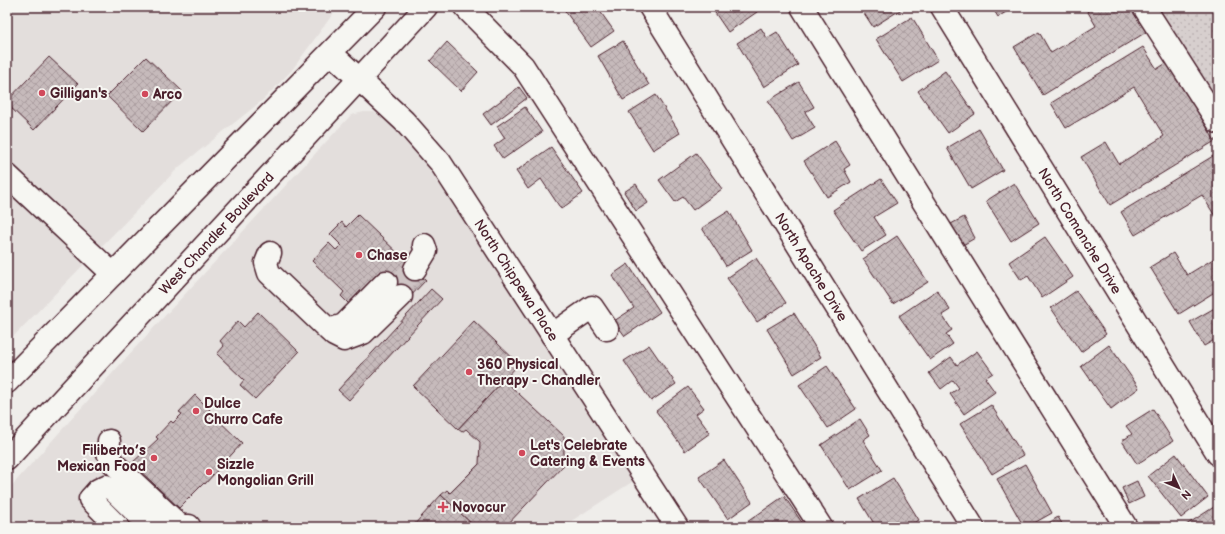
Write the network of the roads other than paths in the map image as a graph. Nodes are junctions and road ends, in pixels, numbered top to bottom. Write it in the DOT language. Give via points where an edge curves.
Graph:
graph roads {
  1 [pos="375,7"];
  2 [pos="426,7"];
  3 [pos="465,7"];
  4 [pos="650,7"];
  5 [pos="802,7"];
  6 [pos="942,7"];
  7 [pos="1144,7"];
  8 [pos="331,53"];
  9 [pos="358,79"];
  10 [pos="1218,122"];
  11 [pos="7,175"];
  12 [pos="270,253"];
  13 [pos="113,274"];
  14 [pos="394,289"];
  15 [pos="607,330"];
  16 [pos="552,336"];
  17 [pos="7,382"];
  18 [pos="109,442"];
  19 [pos="1218,454"];
  20 [pos="7,459"];
  21 [pos="117,525"];
  22 [pos="189,526"];
  23 [pos="151,527"];
  24 [pos="677,527"];
  25 [pos="820,527"];
  26 [pos="973,527"];
  27 [pos="1126,527"];
  1 -- 8 [label="street"];
  2 -- 9 [label="street, West Chandler Boulevard"];
  3 -- 25 [label="street" via="523,66"];
  4 -- 26 [label="street, North Apache Drive"];
  5 -- 27 [label="street"];
  6 -- 19 [label="street, North Comanche Drive"];
  7 -- 10 [label="street"];
  8 -- 9 [label="street, North Chippewa Place"];
  8 -- 13 [label="street"];
  9 -- 16 [label="street, North Chippewa Place" via="404,121 440,162"];
  9 -- 20 [label="street, West Chandler Boulevard"];
  11 -- 13 [label="street"];
  12 -- 14 [label="street" via="266,263 269,273 334,333"];
  13 -- 17 [label="street"];
  15 -- 16 [label="street" via="592,307"];
  16 -- 24 [label="street, North Chippewa Place"];
  18 -- 22 [label="street" via="108,453 112,462 178,524"];
  21 -- 23 [label="street" via="90,498 106,486"];
}
